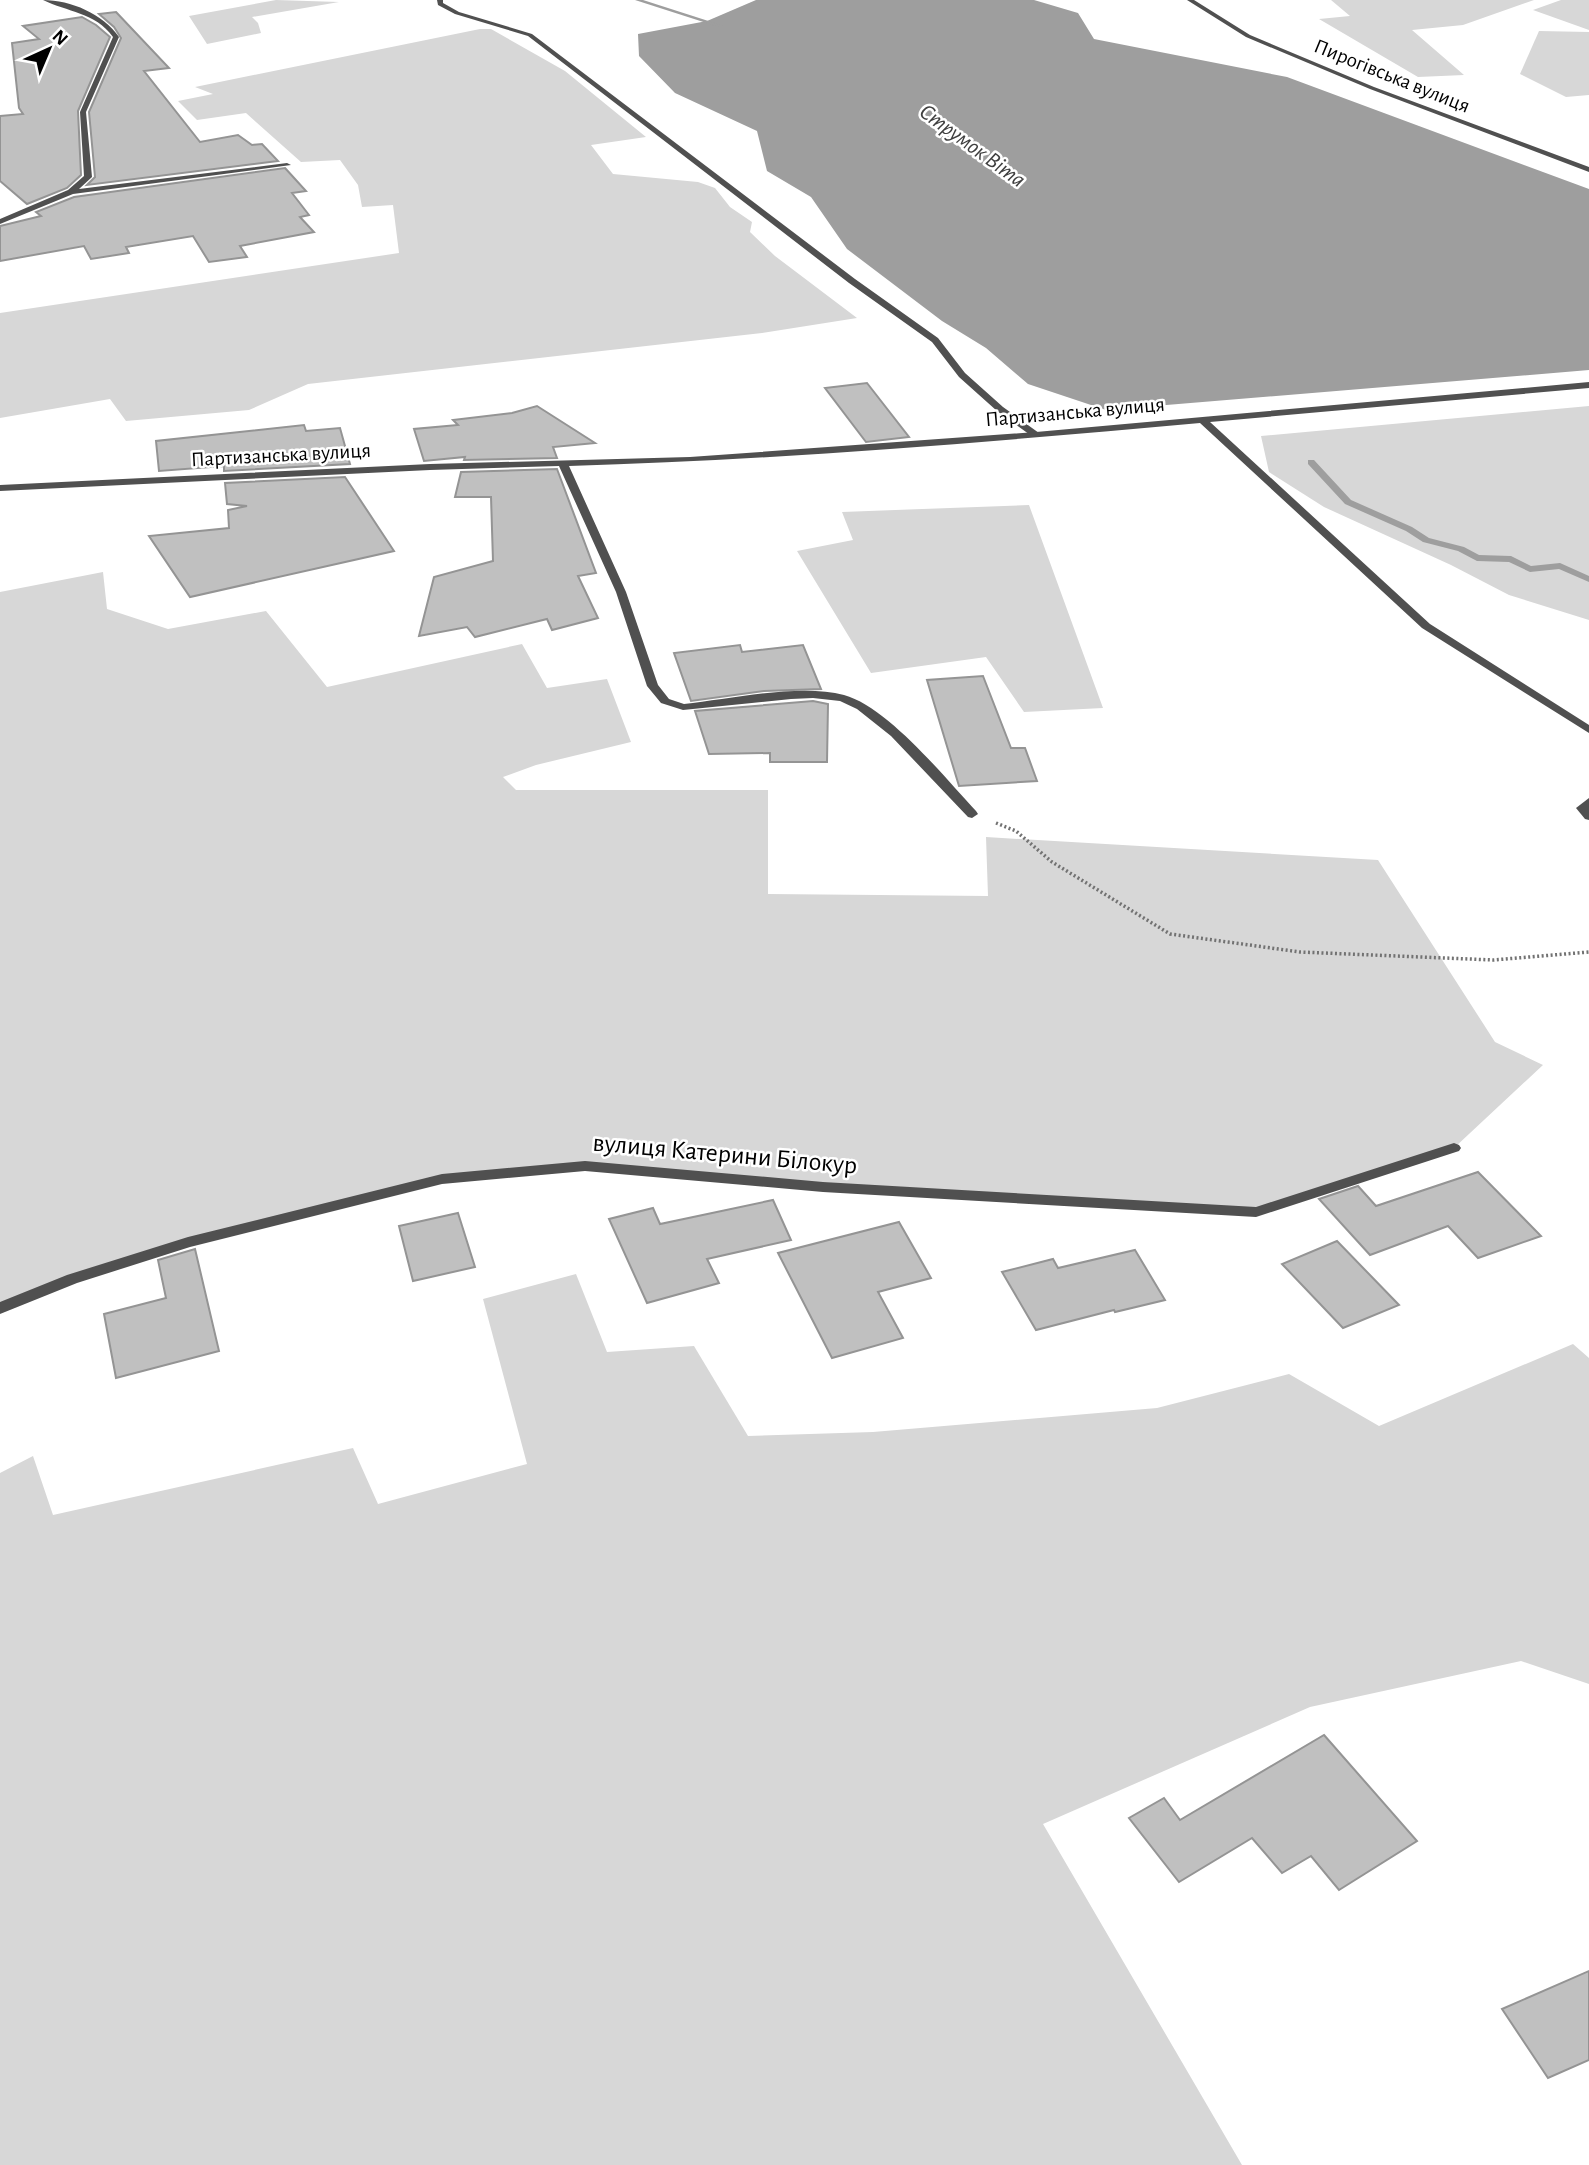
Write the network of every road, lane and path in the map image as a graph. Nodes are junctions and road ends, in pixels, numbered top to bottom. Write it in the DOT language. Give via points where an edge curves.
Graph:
graph roads {
  1 [pos="46,0"];
  2 [pos="440,0"];
  3 [pos="1189,0"];
  4 [pos="287,165"];
  5 [pos="1589,170"];
  6 [pos="71,192"];
  7 [pos="0,222"];
  8 [pos="1589,385"];
  9 [pos="1202,420"];
  10 [pos="1036,435"];
  11 [pos="563,464"];
  12 [pos="0,488"];
  13 [pos="1589,730"];
  14 [pos="1589,802"];
  15 [pos="972,814"];
  16 [pos="1589,816"];
  17 [pos="1589,952"];
  18 [pos="1454,1148"];
  19 [pos="0,1308"];
  1 -- 6 [label="street" via="96,17 110,25 116,37 83,112 88,177"];
  2 -- 10 [label="street" via="457,13 530,35 935,340 962,375"];
  3 -- 5 [label="street, Пирогівська вулиця" via="1248,36"];
  4 -- 6 [label="street"];
  6 -- 7 [label="street"];
  8 -- 9 [label="street, Партизанська вулиця"];
  9 -- 10 [label="street, Партизанська вулиця"];
  9 -- 13 [label="street" via="1426,626"];
  10 -- 11 [label="street, Партизанська вулиця" via="690,460"];
  11 -- 12 [label="street, Партизанська вулиця"];
  11 -- 15 [label="street" via="621,592 653,686 666,701 683,707 808,694 843,698 878,721"];
  14 -- 16 [label="street" via="1582,808"];
  15 -- 17 [label="path" via="1017,831 1052,862 1170,934 1300,952 1493,960"];
  18 -- 19 [label="street, вулиця Катерини Білокур" via="1256,1212 822,1187 586,1166 442,1179 188,1242 72,1279"];
}
